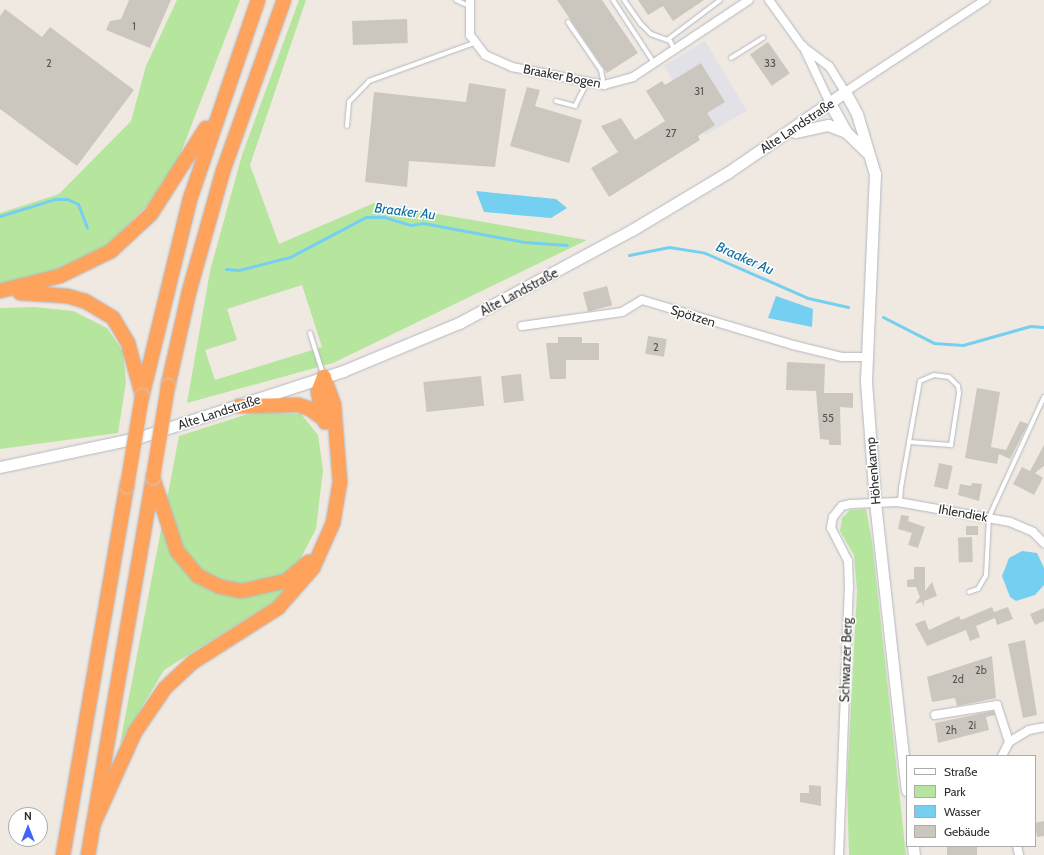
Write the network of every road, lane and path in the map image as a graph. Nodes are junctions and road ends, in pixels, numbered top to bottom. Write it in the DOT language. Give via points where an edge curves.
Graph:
graph roads {
  1 [pos="258,0"];
  2 [pos="284,0"];
  3 [pos="456,0"];
  4 [pos="613,0"];
  5 [pos="624,0"];
  6 [pos="720,0"];
  7 [pos="749,0"];
  8 [pos="769,0"];
  9 [pos="985,0"];
  10 [pos="469,3"];
  11 [pos="739,3"];
  12 [pos="568,22"];
  13 [pos="763,38"];
  14 [pos="667,40"];
  15 [pos="474,43"];
  16 [pos="802,46"];
  17 [pos="674,49"];
  18 [pos="731,58"];
  19 [pos="654,63"];
  20 [pos="586,84"];
  21 [pos="604,86"];
  22 [pos="845,92"];
  23 [pos="556,101"];
  24 [pos="830,103"];
  25 [pos="219,105"];
  26 [pos="347,126"];
  27 [pos="846,132"];
  28 [pos="782,136"];
  29 [pos="868,153"];
  30 [pos="0,291"];
  31 [pos="0,294"];
  32 [pos="522,326"];
  33 [pos="310,333"];
  34 [pos="865,357"];
  35 [pos="324,377"];
  36 [pos="142,396"];
  37 [pos="1044,397"];
  38 [pos="239,406"];
  39 [pos="324,419"];
  40 [pos="909,442"];
  41 [pos="338,448"];
  42 [pos="0,467"];
  43 [pos="153,477"];
  44 [pos="875,502"];
  45 [pos="900,502"];
  46 [pos="989,517"];
  47 [pos="1044,543"];
  48 [pos="321,551"];
  49 [pos="969,592"];
  50 [pos="935,715"];
  51 [pos="1044,727"];
  52 [pos="1009,742"];
  53 [pos="1002,755"];
  54 [pos="906,781"];
  55 [pos="93,825"];
  56 [pos="63,855"];
  57 [pos="88,855"];
  58 [pos="838,855"];
  1 -- 25 [label="highway"];
  2 -- 43 [label="highway, bridge" via="223,171 189,292 168,386"];
  3 -- 10 [label="lane"];
  4 -- 19 [label="lane"];
  5 -- 14 [label="lane" via="640,24 651,34"];
  6 -- 14 [label="lane"];
  7 -- 11 [label="street, Braaker Bogen"];
  8 -- 16 [label="street"];
  9 -- 22 [label="street, Alte Landstraße"];
  10 -- 15 [label="street, Braaker Bogen" via="467,23"];
  11 -- 17 [label="street, Braaker Bogen"];
  12 -- 21 [label="lane" via="601,70"];
  13 -- 18 [label="lane"];
  14 -- 17 [label="lane"];
  15 -- 20 [label="street, Braaker Bogen" via="497,63"];
  15 -- 26 [label="lane" via="369,81 349,102"];
  16 -- 22 [label="street" via="821,58"];
  16 -- 24 [label="street"];
  17 -- 19 [label="street, Braaker Bogen"];
  19 -- 21 [label="street, Braaker Bogen" via="623,82"];
  20 -- 21 [label="street, Braaker Bogen"];
  20 -- 23 [label="lane" via="575,106"];
  22 -- 24 [label="main road, Alte Landstraße"];
  22 -- 29 [label="main road, Höhenkamp" via="857,114"];
  24 -- 27 [label="main road, Höhenkamp"];
  24 -- 28 [label="main road, Alte Landstraße"];
  25 -- 30 [label="highway" via="167,191 132,234 91,264 60,276"];
  25 -- 36 [label="highway" via="166,286"];
  27 -- 28 [label="main road" via="836,127 817,126"];
  27 -- 29 [label="main road, Höhenkamp"];
  28 -- 35 [label="main road, Alte Landstraße" via="632,230 536,284 382,357"];
  29 -- 34 [label="main road, Höhenkamp" via="875,174 876,201"];
  31 -- 36 [label="highway" via="37,292 67,296 100,309 113,318 128,343"];
  32 -- 34 [label="street, Spötzen" via="622,312 642,300 793,345 842,357"];
  33 -- 35 [label="lane"];
  34 -- 44 [label="main road, Höhenkamp"];
  35 -- 38 [label="main road, Alte Landstraße"];
  35 -- 39 [label="highway" via="318,392"];
  35 -- 41 [label="highway" via="334,405"];
  36 -- 56 [label="highway, bridge"];
  37 -- 46 [label="lane"];
  38 -- 39 [label="highway" via="298,406 310,409"];
  38 -- 42 [label="main road, Alte Landstraße" via="138,438"];
  39 -- 41 [label="highway"];
  40 -- 40 [label="lane" via="951,445 959,393 958,386 949,377 934,375 920,381"];
  40 -- 45 [label="lane"];
  41 -- 48 [label="highway" via="338,505"];
  43 -- 48 [label="highway" via="177,551 198,576 221,587 242,591 272,587 299,572"];
  43 -- 55 [label="highway"];
  44 -- 45 [label="street, Ihlendiek"];
  44 -- 54 [label="main road, Höhenkamp"];
  44 -- 58 [label="street, Schwarzer Berg" via="842,506 833,517 831,528 845,550 849,588"];
  45 -- 46 [label="street, Ihlendiek"];
  46 -- 47 [label="street, Ihlendiek" via="1033,532"];
  46 -- 49 [label="lane" via="986,575 978,589"];
  48 -- 55 [label="highway" via="305,579 278,608 193,662 165,688 135,732"];
  50 -- 52 [label="street" via="997,705"];
  51 -- 52 [label="street" via="1029,730"];
  52 -- 53 [label="street"];
  55 -- 57 [label="highway"];
}
